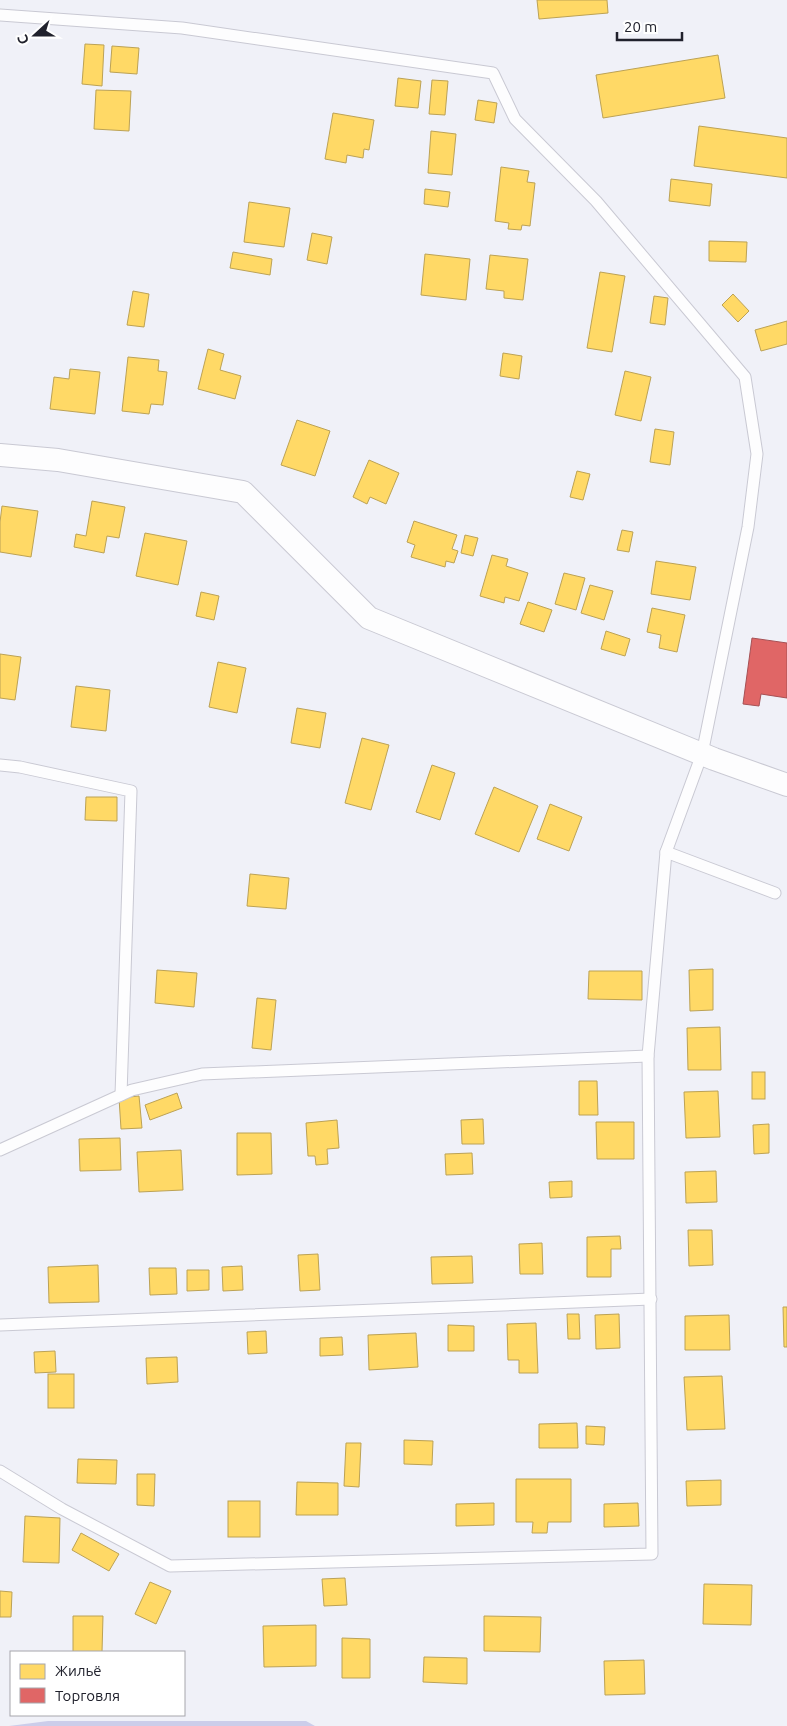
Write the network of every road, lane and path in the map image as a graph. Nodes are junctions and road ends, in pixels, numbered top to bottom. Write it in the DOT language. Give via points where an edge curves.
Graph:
graph roads {
  1 [pos="0,14"];
  2 [pos="0,455"];
  3 [pos="702,754"];
  4 [pos="0,765"];
  5 [pos="787,785"];
  6 [pos="666,852"];
  7 [pos="775,893"];
  8 [pos="648,1056"];
  9 [pos="121,1095"];
  10 [pos="0,1150"];
  11 [pos="650,1299"];
  12 [pos="0,1326"];
  13 [pos="0,1471"];
  1 -- 3 [label="lane" via="182,28 493,73 515,119 596,201 745,377 757,454 748,527"];
  2 -- 3 [label="street" via="58,460 243,492 369,618"];
  3 -- 5 [label="street"];
  3 -- 6 [label="lane"];
  4 -- 9 [label="lane" via="20,766 132,791"];
  6 -- 7 [label="lane"];
  6 -- 8 [label="lane"];
  8 -- 9 [label="lane" via="202,1074"];
  8 -- 11 [label="lane"];
  9 -- 10 [label="lane"];
  11 -- 12 [label="lane"];
  11 -- 13 [label="lane" via="652,1554 170,1566 62,1509"];
}
